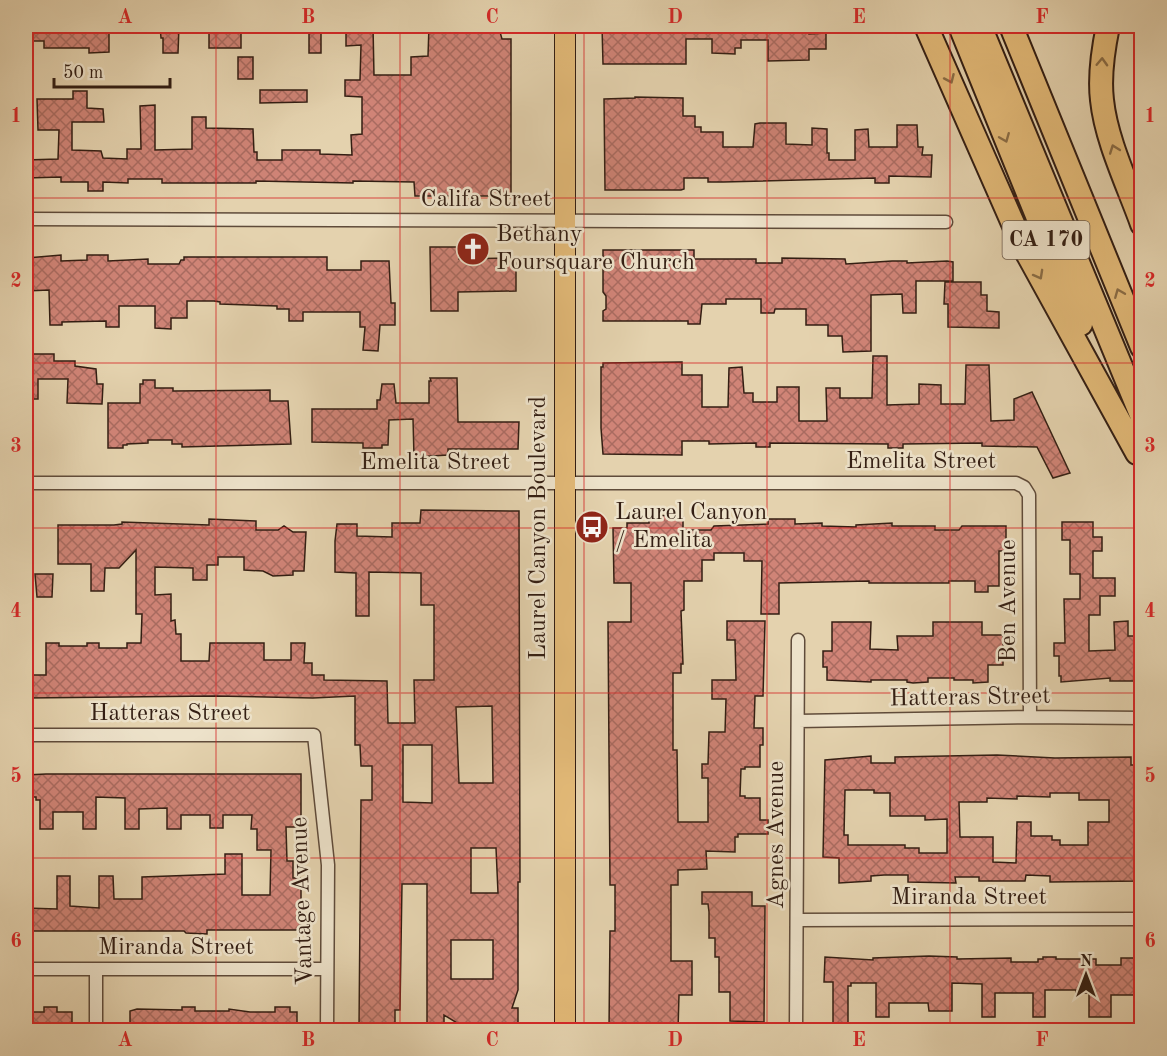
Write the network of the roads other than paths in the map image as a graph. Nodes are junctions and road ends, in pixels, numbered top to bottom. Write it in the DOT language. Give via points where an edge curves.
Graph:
graph roads {
  1 [pos="565,26"];
  2 [pos="926,26"];
  3 [pos="960,26"];
  4 [pos="980,26"];
  5 [pos="995,26"];
  6 [pos="1011,26"];
  7 [pos="1108,26"];
  8 [pos="26,219"];
  9 [pos="564,220"];
  10 [pos="946,222"];
  11 [pos="1142,224"];
  12 [pos="1142,347"];
  13 [pos="1142,386"];
  14 [pos="1142,417"];
  15 [pos="1139,458"];
  16 [pos="26,483"];
  17 [pos="564,484"];
  18 [pos="1024,487"];
  19 [pos="798,640"];
  20 [pos="1030,717"];
  21 [pos="1142,718"];
  22 [pos="798,721"];
  23 [pos="26,735"];
  24 [pos="314,735"];
  25 [pos="1142,919"];
  26 [pos="797,920"];
  27 [pos="26,969"];
  28 [pos="96,969"];
  29 [pos="327,969"];
  30 [pos="96,1030"];
  31 [pos="327,1030"];
  32 [pos="565,1030"];
  33 [pos="796,1030"];
  1 -- 9 [label="main road, Laurel Canyon Boulevard"];
  2 -- 15 [label="highway, one-way" via="1022,244"];
  3 -- 15 [label="highway, CA 170, one-way" via="1075,312"];
  4 -- 14 [label="highway"];
  5 -- 13 [label="highway" via="1102,297"];
  12 -- 6 [label="highway, CA 170, one-way"];
  11 -- 7 [label="highway, one-way" via="1109,133 1102,100 1102,55"];
  8 -- 9 [label="street, Califa Street"];
  9 -- 10 [label="street, Califa Street"];
  9 -- 17 [label="main road, Laurel Canyon Boulevard"];
  16 -- 17 [label="street, Emelita Street"];
  17 -- 18 [label="street, Emelita Street" via="1016,483"];
  17 -- 32 [label="main road, Laurel Canyon Boulevard"];
  18 -- 20 [label="street, Ben Avenue" via="1029,495"];
  19 -- 22 [label="street, Agnes Avenue"];
  20 -- 21 [label="street, Hatteras Street"];
  20 -- 22 [label="street, Hatteras Street"];
  22 -- 26 [label="street, Agnes Avenue"];
  23 -- 24 [label="street, Hatteras Street"];
  24 -- 29 [label="street, Vantage Avenue" via="328,865"];
  25 -- 26 [label="street, Miranda Street"];
  26 -- 33 [label="street, Agnes Avenue"];
  27 -- 28 [label="street, Miranda Street"];
  28 -- 29 [label="street, Miranda Street"];
  28 -- 30 [label="street"];
  29 -- 31 [label="street, Vantage Avenue"];
}
